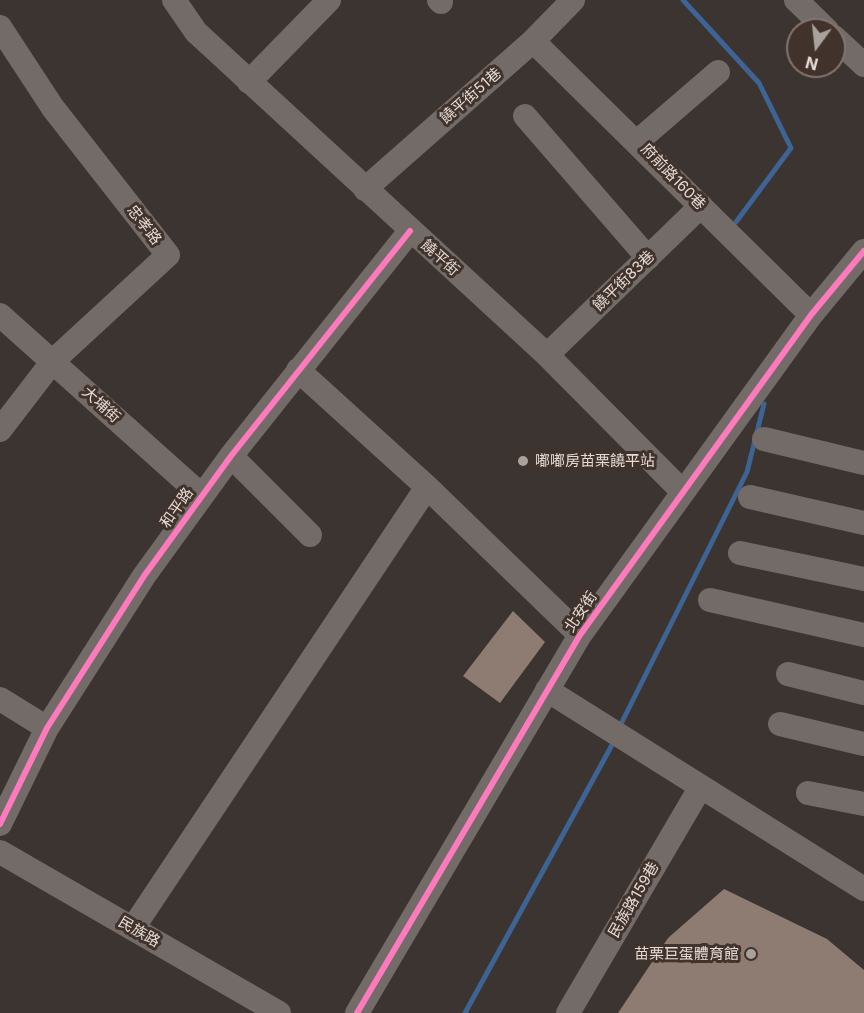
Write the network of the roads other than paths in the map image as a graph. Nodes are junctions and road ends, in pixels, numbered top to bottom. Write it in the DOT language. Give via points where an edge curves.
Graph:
graph roads {
  1 [pos="174,0"];
  2 [pos="329,0"];
  3 [pos="573,0"];
  4 [pos="796,0"];
  5 [pos="815,18"];
  6 [pos="0,27"];
  7 [pos="533,41"];
  8 [pos="846,48"];
  9 [pos="864,65"];
  10 [pos="718,72"];
  11 [pos="249,82"];
  12 [pos="525,116"];
  13 [pos="638,141"];
  14 [pos="365,189"];
  15 [pos="701,206"];
  16 [pos="410,231"];
  17 [pos="864,251"];
  18 [pos="648,258"];
  19 [pos="0,315"];
  20 [pos="811,315"];
  21 [pos="547,355"];
  22 [pos="53,361"];
  23 [pos="298,370"];
  24 [pos="0,430"];
  25 [pos="765,439"];
  26 [pos="231,456"];
  27 [pos="864,463"];
  28 [pos="427,487"];
  29 [pos="682,491"];
  30 [pos="201,495"];
  31 [pos="750,497"];
  32 [pos="864,523"];
  33 [pos="309,535"];
  34 [pos="740,553"];
  35 [pos="864,579"];
  36 [pos="710,600"];
  37 [pos="580,635"];
  38 [pos="864,635"];
  39 [pos="788,674"];
  40 [pos="547,690"];
  41 [pos="864,693"];
  42 [pos="0,699"];
  43 [pos="780,724"];
  44 [pos="47,728"];
  45 [pos="864,744"];
  46 [pos="700,788"];
  47 [pos="808,793"];
  48 [pos="864,804"];
  49 [pos="0,824"];
  50 [pos="0,852"];
  51 [pos="864,889"];
  52 [pos="133,928"];
  53 [pos="279,1013"];
  54 [pos="357,1013"];
  55 [pos="568,1013"];
  1 -- 11 [label="street, 饒平街" via="196,32"];
  2 -- 11 [label="street"];
  3 -- 7 [label="street, 饒平街51巷"];
  4 -- 5 [label="street"];
  6 -- 22 [label="street, 忠孝路" via="53,108 168,255"];
  7 -- 13 [label="street, 府前路160巷"];
  7 -- 14 [label="street, 饒平街51巷"];
  8 -- 9 [label="street"];
  10 -- 13 [label="street"];
  11 -- 14 [label="street, 饒平街"];
  12 -- 18 [label="street"];
  13 -- 15 [label="street, 府前路160巷"];
  14 -- 16 [label="street, 饒平街"];
  15 -- 18 [label="street, 饒平街83巷"];
  15 -- 20 [label="street, 府前路160巷"];
  16 -- 21 [label="street, 饒平街"];
  16 -- 23 [label="street, 和平路"];
  17 -- 20 [label="street, 北安街"];
  18 -- 21 [label="street, 饒平街83巷"];
  19 -- 22 [label="street, 大埔街"];
  20 -- 29 [label="street, 北安街"];
  21 -- 29 [label="street, 饒平街"];
  22 -- 24 [label="street, 忠孝路"];
  22 -- 30 [label="street, 大埔街"];
  23 -- 26 [label="street, 和平路"];
  23 -- 28 [label="street"];
  25 -- 27 [label="street"];
  26 -- 30 [label="street, 和平路"];
  26 -- 33 [label="street"];
  28 -- 37 [label="street"];
  28 -- 52 [label="street"];
  29 -- 37 [label="street, 北安街"];
  30 -- 44 [label="street, 和平路"];
  31 -- 32 [label="street"];
  34 -- 35 [label="street"];
  36 -- 38 [label="street"];
  37 -- 40 [label="street, 北安街"];
  39 -- 41 [label="street"];
  40 -- 46 [label="street"];
  40 -- 54 [label="street, 北安街"];
  42 -- 44 [label="street"];
  43 -- 45 [label="street"];
  44 -- 49 [label="street, 和平路"];
  46 -- 51 [label="street"];
  46 -- 55 [label="street, 民族路159巷"];
  47 -- 48 [label="street"];
  50 -- 52 [label="street, 民族路"];
  52 -- 53 [label="street, 民族路"];
}
